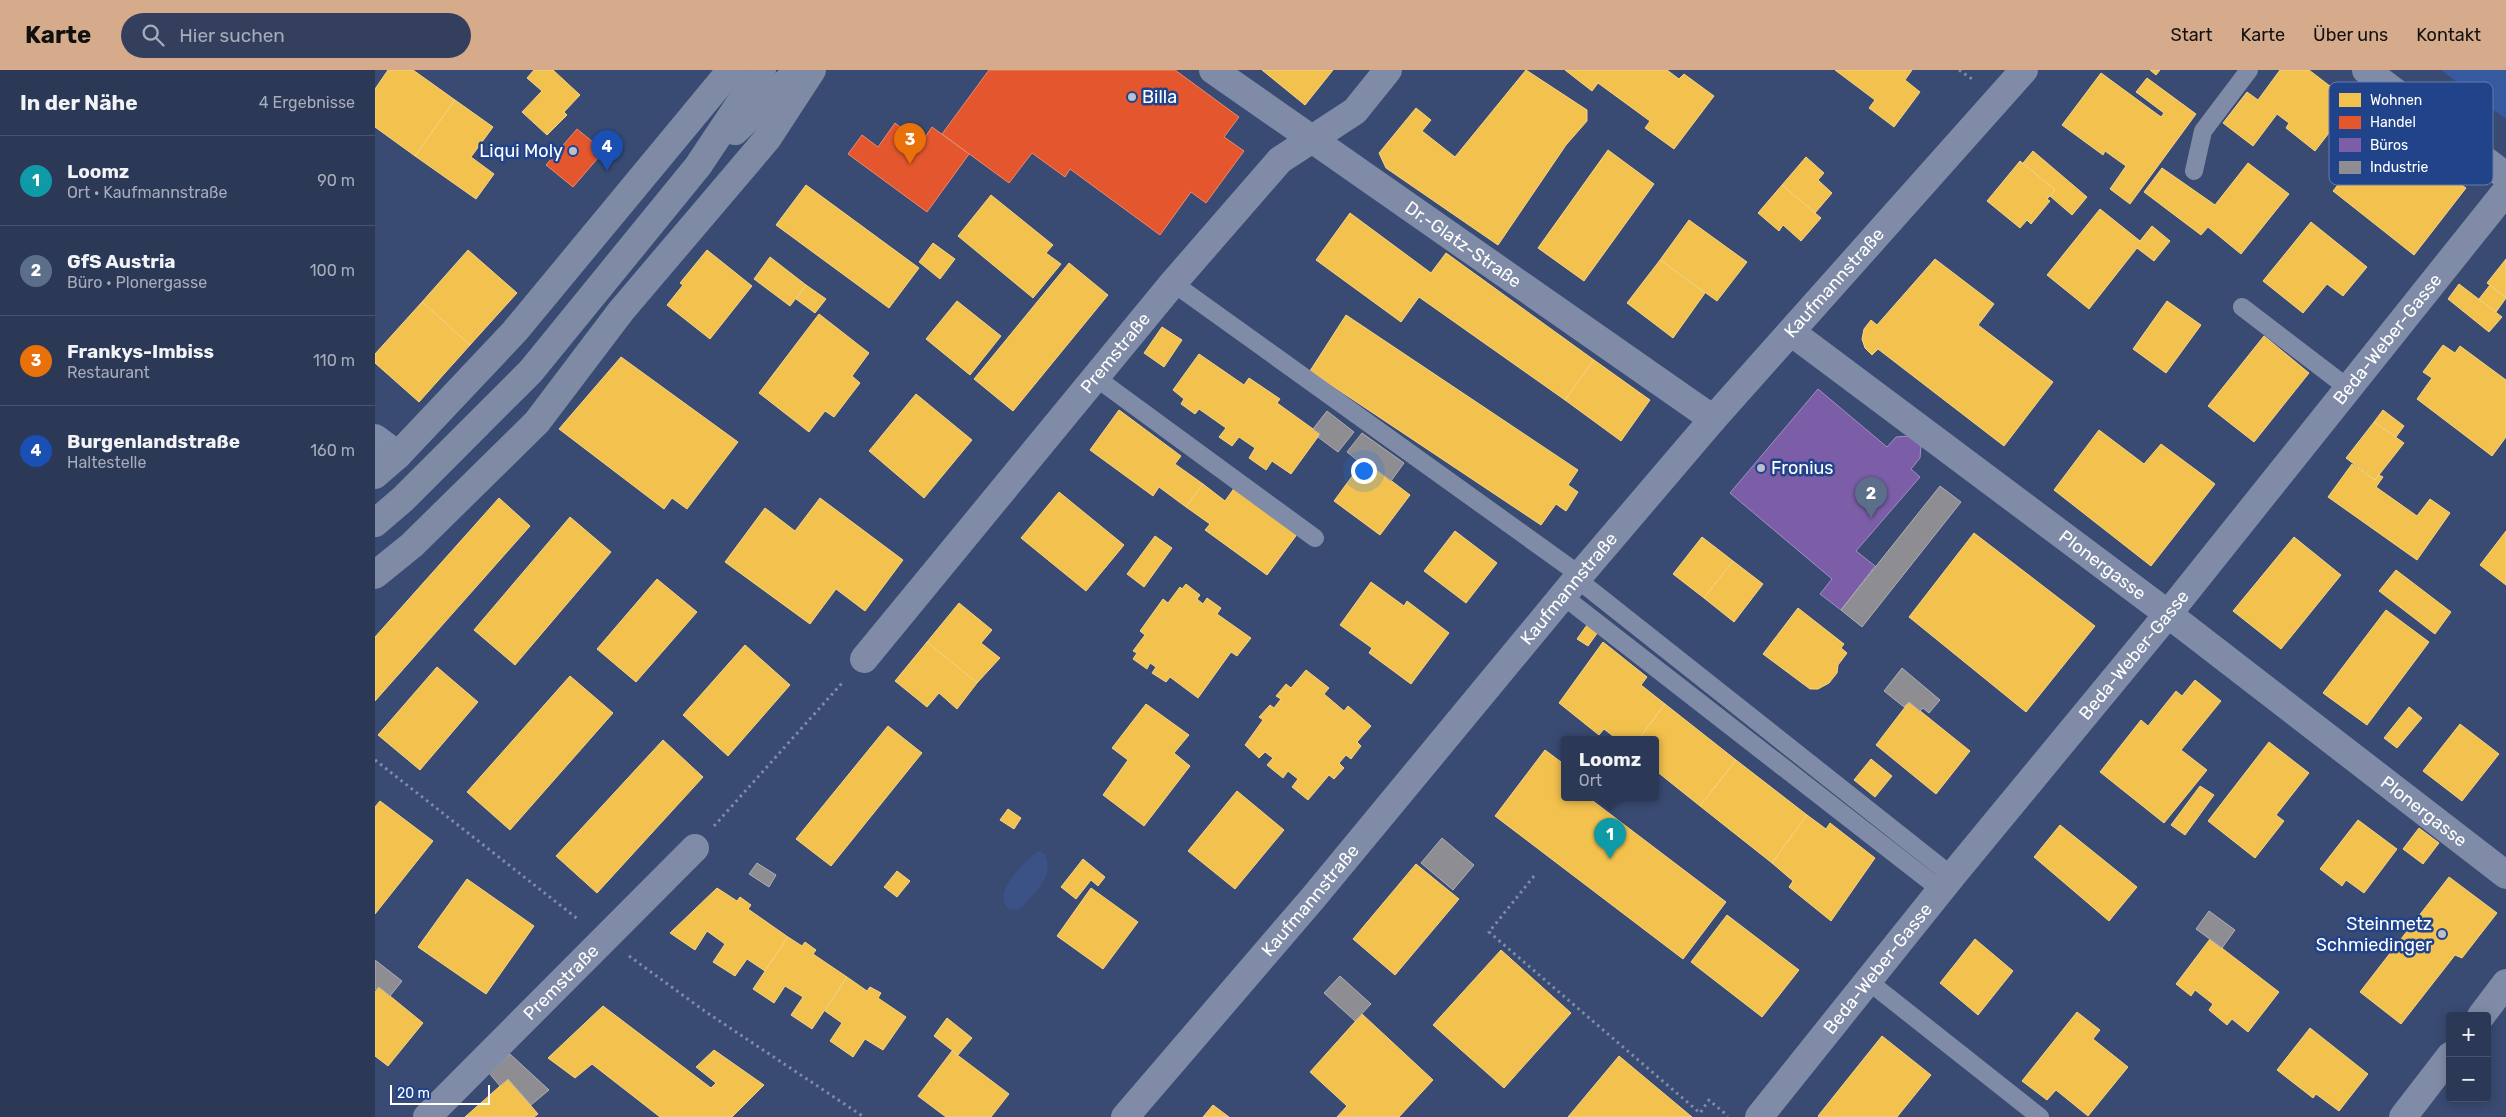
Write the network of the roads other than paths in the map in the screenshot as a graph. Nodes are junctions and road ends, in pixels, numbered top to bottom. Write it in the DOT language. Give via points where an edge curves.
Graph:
graph roads {
  1 [pos="731,70"];
  2 [pos="762,70"];
  3 [pos="799,70"];
  4 [pos="812,70"];
  5 [pos="1213,70"];
  6 [pos="1388,70"];
  7 [pos="2023,70"];
  8 [pos="2249,70"];
  9 [pos="2366,70"];
  10 [pos="2388,82"];
  11 [pos="1313,140"];
  12 [pos="2493,164"];
  13 [pos="698,166"];
  14 [pos="2194,171"];
  15 [pos="2506,176"];
  16 [pos="2506,191"];
  17 [pos="1173,283"];
  18 [pos="2242,307"];
  19 [pos="1791,332"];
  20 [pos="1095,377"];
  21 [pos="2348,388"];
  22 [pos="1713,419"];
  23 [pos="375,438"];
  24 [pos="398,455"];
  25 [pos="375,475"];
  26 [pos="375,523"];
  27 [pos="1315,538"];
  28 [pos="375,575"];
  29 [pos="1573,583"];
  30 [pos="2168,614"];
  31 [pos="864,659"];
  32 [pos="695,848"];
  33 [pos="2506,875"];
  34 [pos="1947,883"];
  35 [pos="1868,981"];
  36 [pos="2506,983"];
  37 [pos="2484,1012"];
  38 [pos="2449,1057"];
  39 [pos="427,1117"];
  40 [pos="1125,1117"];
  41 [pos="1759,1117"];
  42 [pos="2039,1117"];
  43 [pos="2403,1117"];
  1 -- 24 [label="main road" via="515,331"];
  2 -- 13 [label="main road"];
  3 -- 13 [label="main road"];
  4 -- 28 [label="main road" via="767,139 621,311 537,422 412,545"];
  5 -- 11 [label="street, Dr.-Glatz-Straße"];
  6 -- 11 [label="street, Premstraße" via="1355,111"];
  7 -- 19 [label="street, Kaufmannstraße"];
  8 -- 14 [label="lane" via="2203,131"];
  9 -- 10 [label="street"];
  11 -- 17 [label="street, Premstraße" via="1280,160"];
  11 -- 22 [label="street, Dr.-Glatz-Straße"];
  12 -- 15 [label="street"];
  13 -- 26 [label="main road" via="531,371"];
  16 -- 21 [label="street, Beda-Weber-Gasse"];
  17 -- 20 [label="street, Premstraße"];
  17 -- 29 [label="lane"];
  18 -- 21 [label="lane"];
  19 -- 22 [label="street, Kaufmannstraße"];
  19 -- 30 [label="street, Plonergasse"];
  20 -- 27 [label="lane"];
  20 -- 31 [label="street, Premstraße"];
  21 -- 30 [label="street, Beda-Weber-Gasse"];
  22 -- 29 [label="street, Kaufmannstraße"];
  23 -- 24 [label="street"];
  24 -- 25 [label="main road"];
  29 -- 34 [label="lane"];
  29 -- 40 [label="street, Kaufmannstraße" via="1313,898"];
  30 -- 33 [label="street, Plonergasse"];
  30 -- 34 [label="street, Beda-Weber-Gasse"];
  32 -- 39 [label="street, Premstraße"];
  34 -- 35 [label="street, Beda-Weber-Gasse"];
  35 -- 41 [label="street, Beda-Weber-Gasse"];
  35 -- 42 [label="lane"];
  36 -- 37 [label="street"];
  38 -- 43 [label="street"];
}
